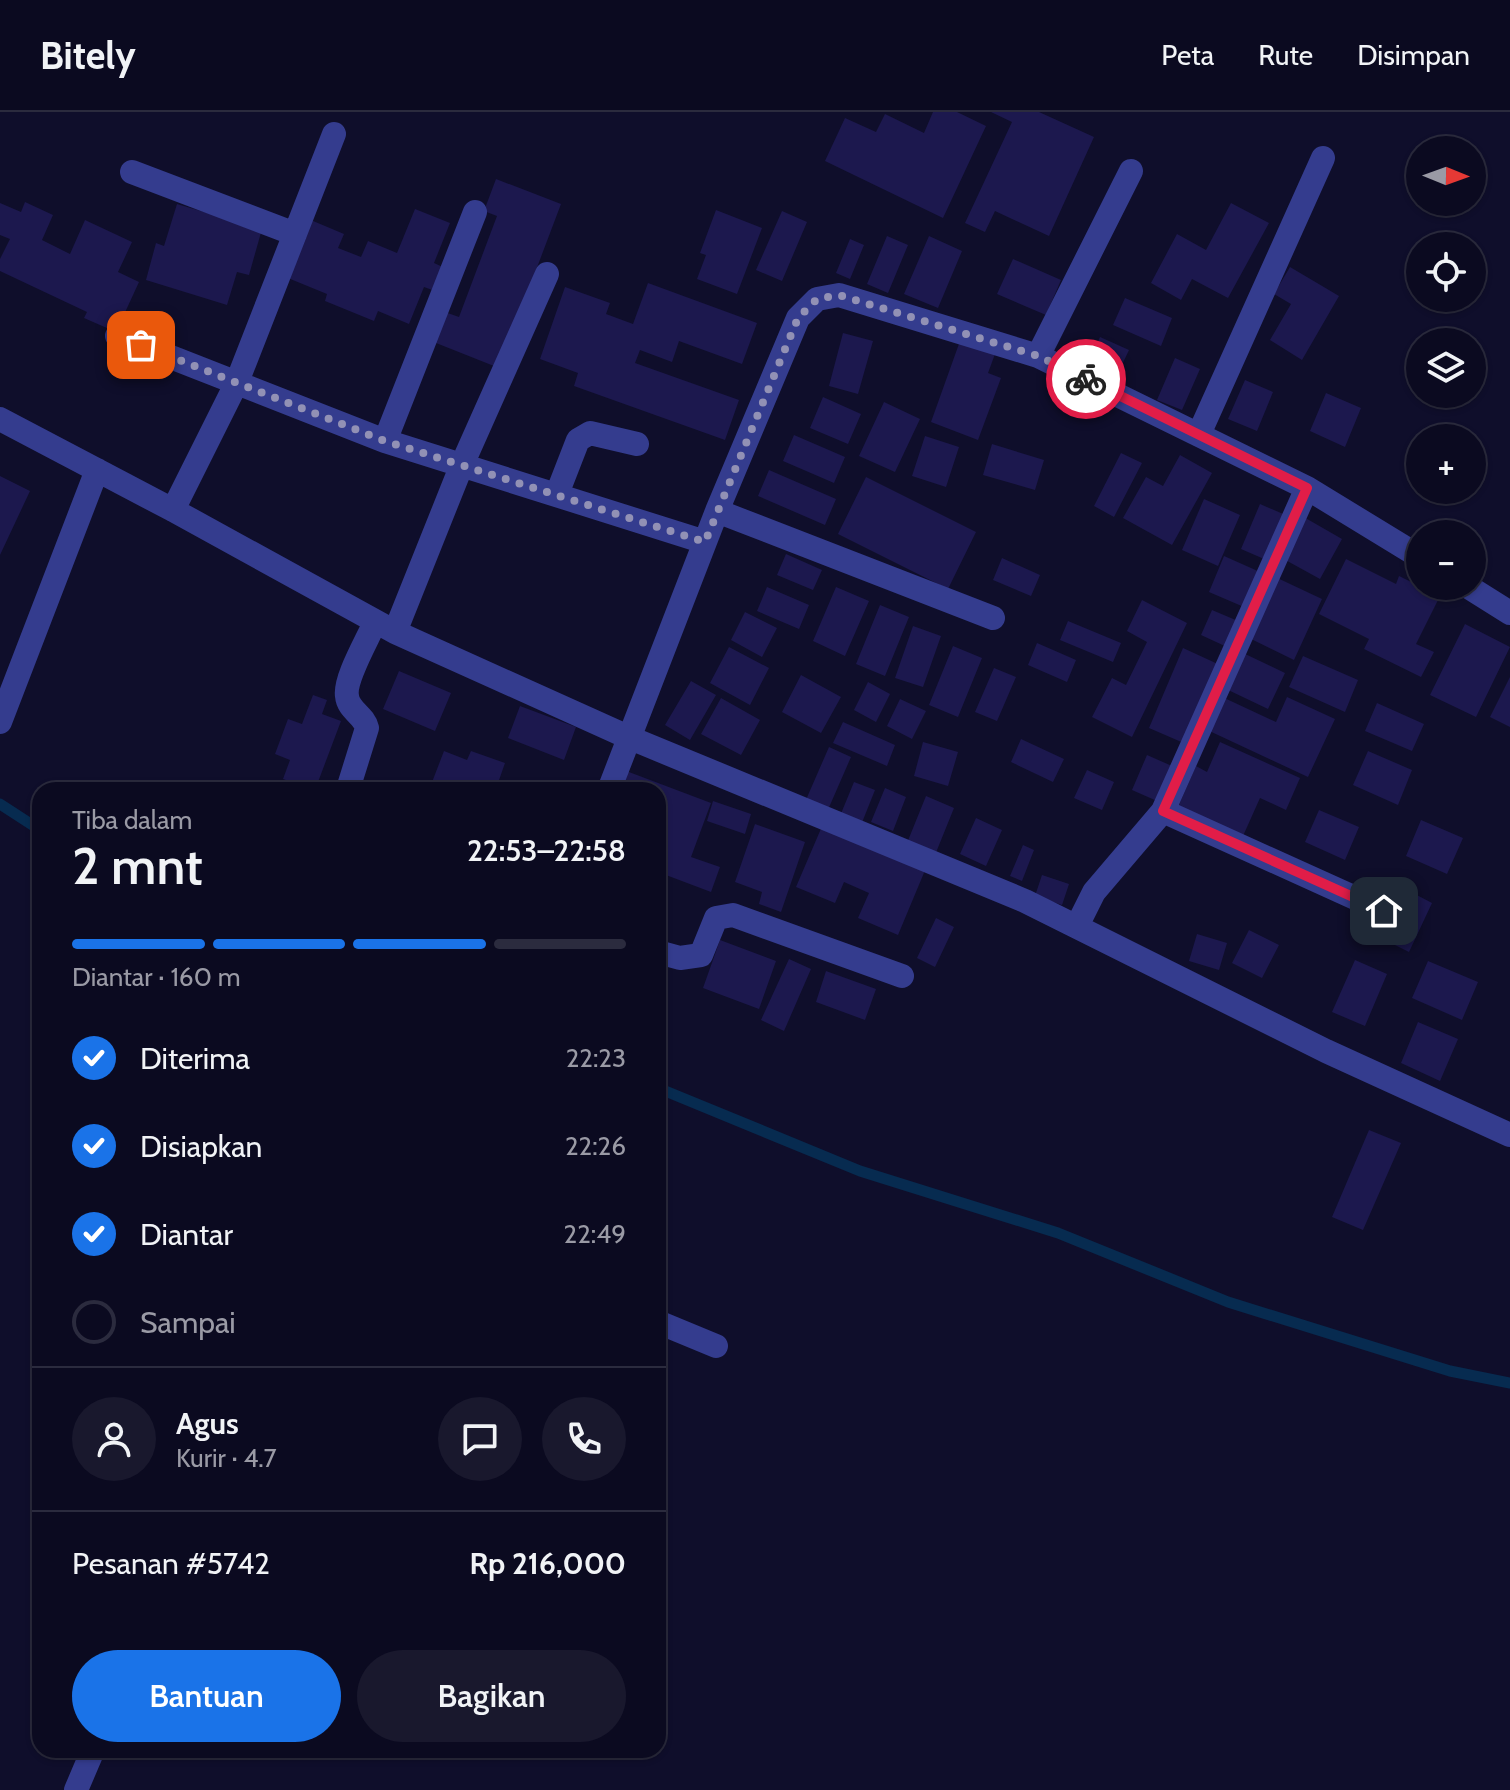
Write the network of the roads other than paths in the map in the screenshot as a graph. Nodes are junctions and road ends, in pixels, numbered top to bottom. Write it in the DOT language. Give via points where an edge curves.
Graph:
graph roads {
  1 [pos="334,134"];
  2 [pos="1323,158"];
  3 [pos="1131,171"];
  4 [pos="132,172"];
  5 [pos="475,212"];
  6 [pos="295,234"];
  7 [pos="547,274"];
  8 [pos="117,336"];
  9 [pos="1038,356"];
  10 [pos="237,382"];
  11 [pos="0,419"];
  12 [pos="1199,434"];
  13 [pos="385,441"];
  14 [pos="637,444"];
  15 [pos="461,467"];
  16 [pos="97,470"];
  17 [pos="1307,488"];
  18 [pos="557,494"];
  19 [pos="173,510"];
  20 [pos="717,511"];
  21 [pos="705,542"];
  22 [pos="1406,548"];
  23 [pos="1486,598"];
  24 [pos="1510,613"];
  25 [pos="993,618"];
  26 [pos="385,627"];
  27 [pos="0,722"];
  28 [pos="628,737"];
  29 [pos="350,782"];
  30 [pos="612,782"];
  31 [pos="1163,811"];
  32 [pos="1384,911"];
  33 [pos="1077,926"];
  34 [pos="666,954"];
  35 [pos="902,976"];
  36 [pos="1510,1135"];
  37 [pos="666,1325"];
  38 [pos="716,1346"];
  39 [pos="90,1758"];
  40 [pos="76,1790"];
  1 -- 6 [label="street"];
  2 -- 12 [label="street"];
  3 -- 9 [label="street"];
  4 -- 6 [label="street"];
  5 -- 13 [label="street"];
  6 -- 10 [label="street"];
  7 -- 15 [label="street"];
  8 -- 10 [label="street"];
  9 -- 12 [label="street"];
  9 -- 20 [label="street" via="839,295 817,299 798,318"];
  10 -- 13 [label="street"];
  10 -- 19 [label="street"];
  11 -- 16 [label="street"];
  12 -- 17 [label="street"];
  13 -- 15 [label="street"];
  14 -- 18 [label="street" via="584,435"];
  15 -- 18 [label="street"];
  15 -- 26 [label="street"];
  16 -- 19 [label="street"];
  16 -- 27 [label="street"];
  17 -- 22 [label="street"];
  17 -- 31 [label="street"];
  18 -- 21 [label="street"];
  19 -- 26 [label="street"];
  20 -- 21 [label="street"];
  20 -- 25 [label="street"];
  21 -- 28 [label="street"];
  23 -- 24 [label="street"];
  26 -- 28 [label="street"];
  26 -- 29 [label="street" via="348,684 351,707 367,728"];
  28 -- 30 [label="street"];
  28 -- 33 [label="street"];
  31 -- 32 [label="street"];
  31 -- 33 [label="street" via="1094,892"];
  33 -- 36 [label="street" via="1326,1051"];
  34 -- 35 [label="street" via="701,955 716,918 733,915"];
  37 -- 38 [label="street"];
  39 -- 40 [label="street"];
}
